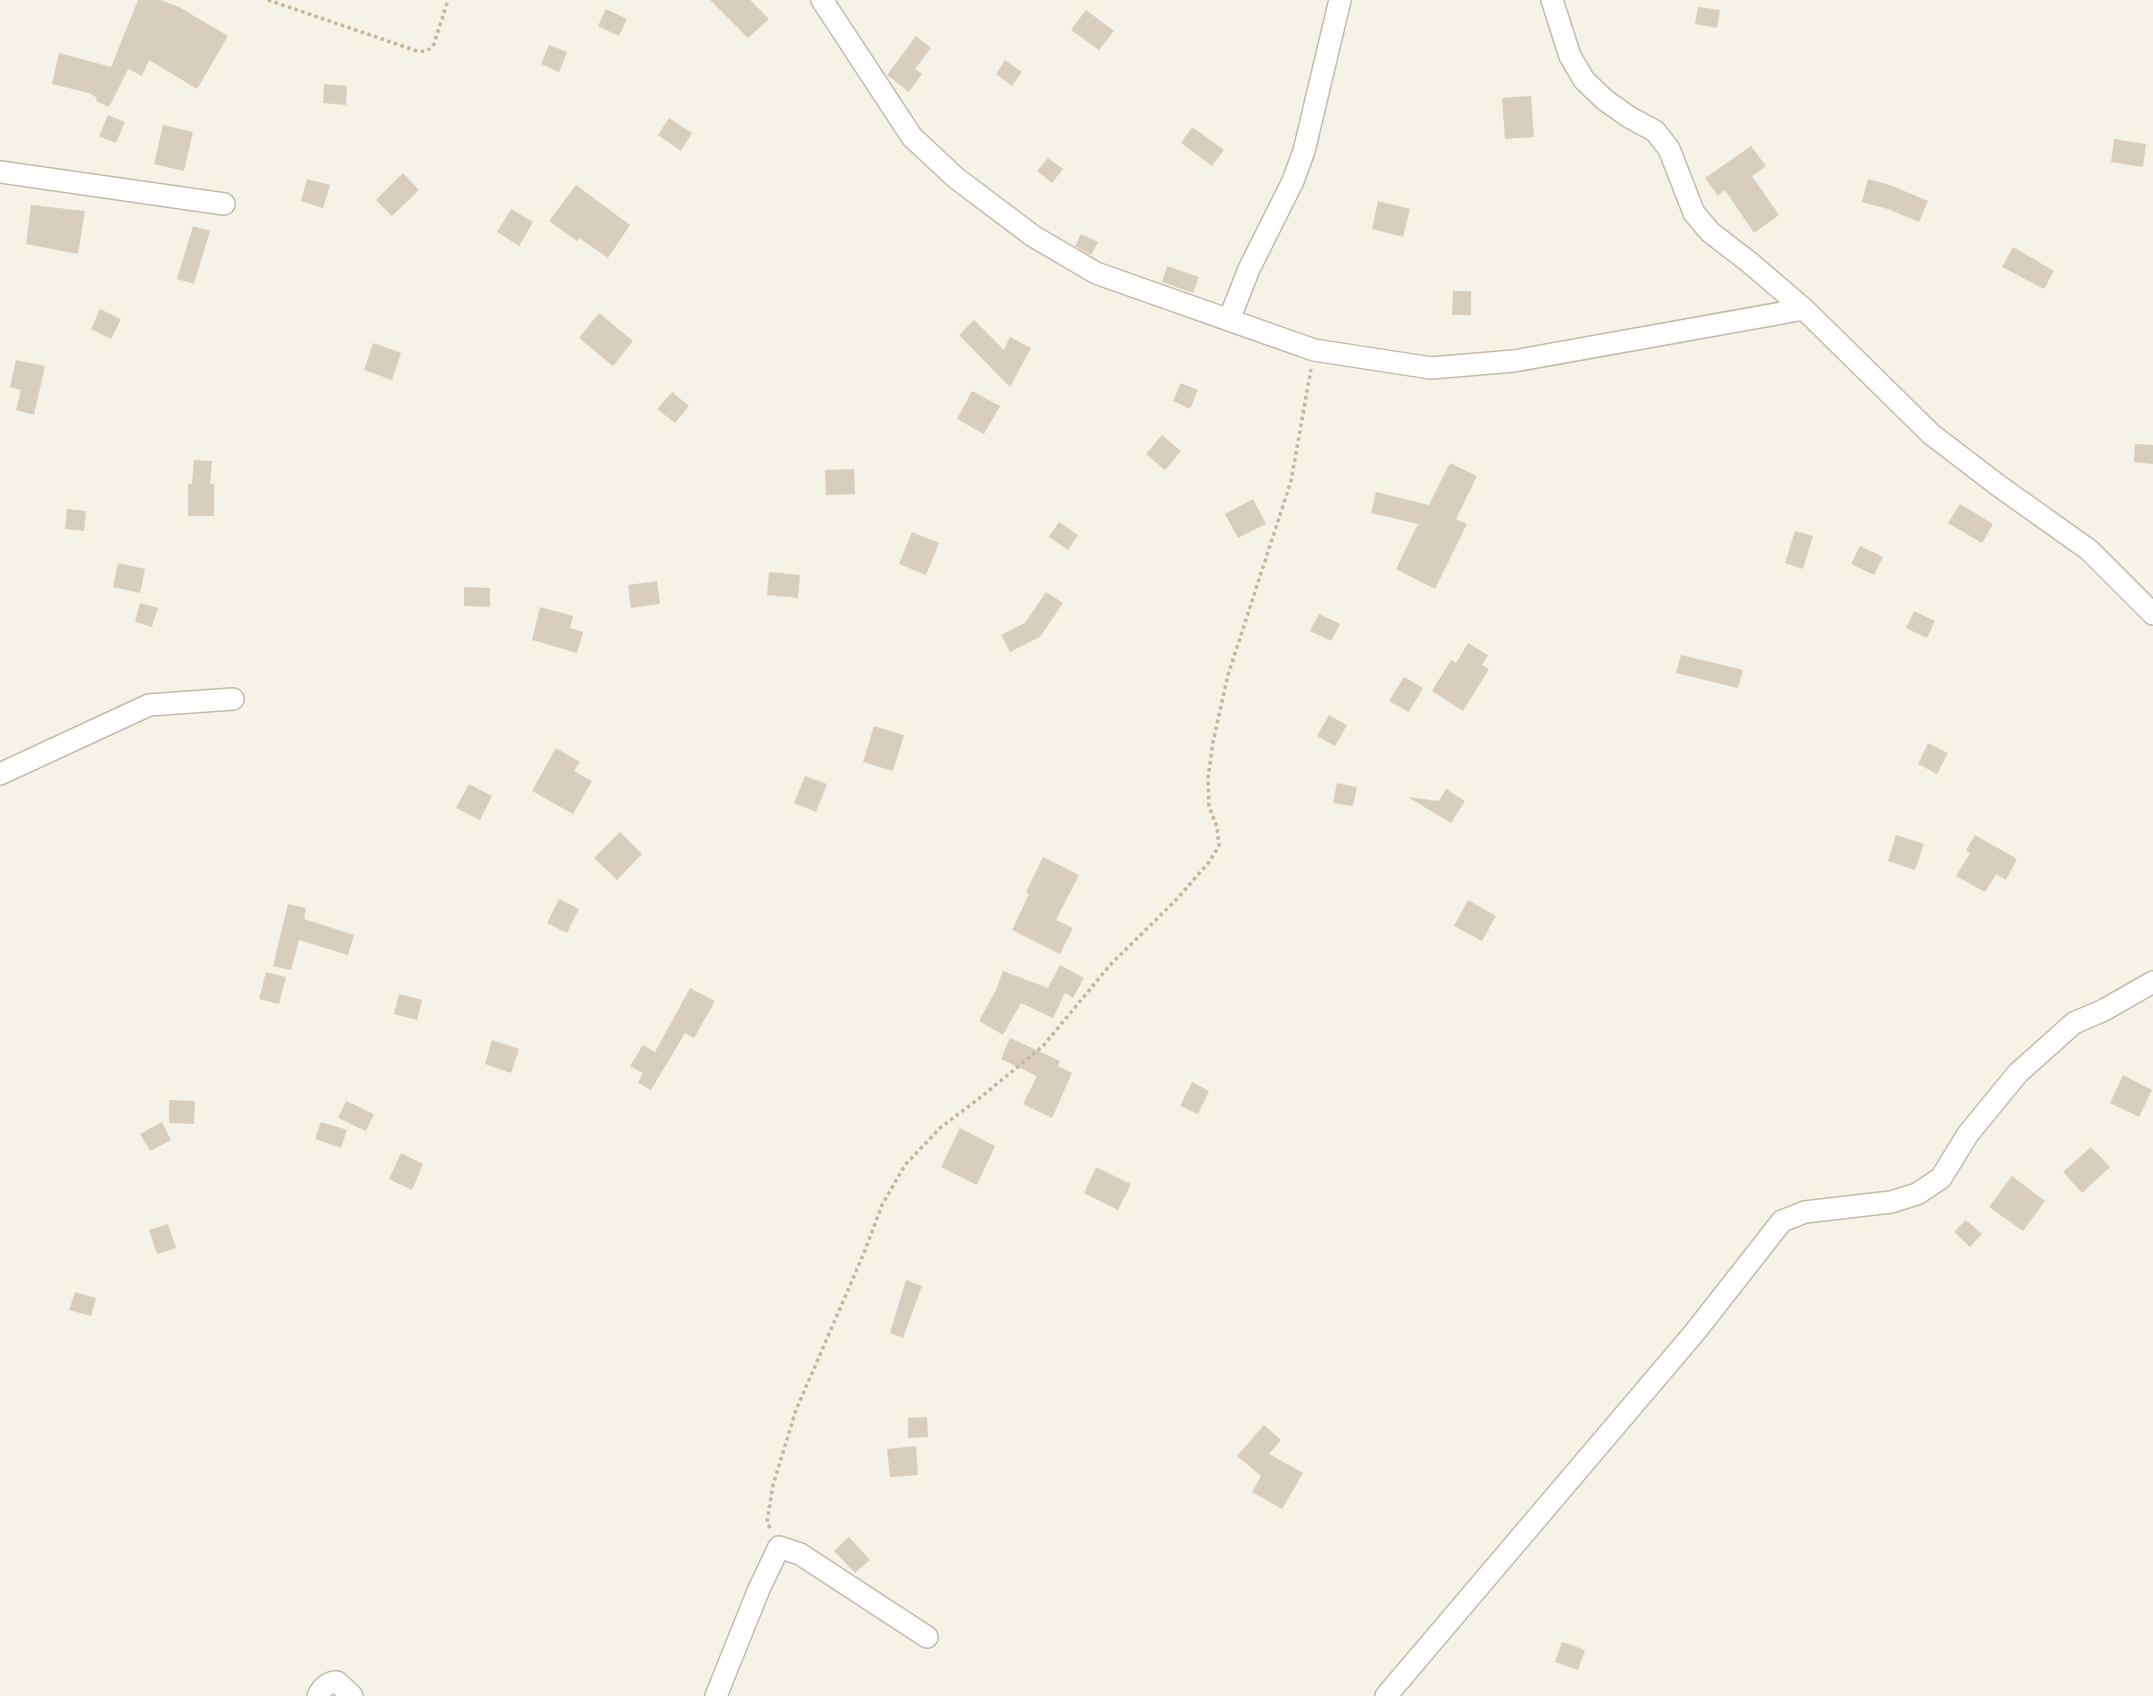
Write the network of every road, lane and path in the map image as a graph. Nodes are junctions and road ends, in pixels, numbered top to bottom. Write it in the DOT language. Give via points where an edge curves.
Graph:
graph roads {
  1 [pos="268,0"];
  2 [pos="448,0"];
  3 [pos="822,0"];
  4 [pos="1340,0"];
  5 [pos="1552,0"];
  6 [pos="0,172"];
  7 [pos="224,204"];
  8 [pos="1804,309"];
  9 [pos="1229,320"];
  10 [pos="1314,350"];
  11 [pos="2153,614"];
  12 [pos="233,699"];
  13 [pos="0,774"];
  14 [pos="2153,982"];
  15 [pos="779,1547"];
  16 [pos="927,1637"];
  17 [pos="318,1696"];
  18 [pos="352,1696"];
  19 [pos="716,1696"];
  20 [pos="1386,1696"];
  1 -- 2 [label="path" via="424,52 434,44"];
  3 -- 9 [label="street" via="912,137 956,178 1033,236 1096,273"];
  4 -- 9 [label="street" via="1304,151"];
  5 -- 8 [label="street" via="1570,57 1584,80 1605,100 1655,131 1669,149 1694,213 1710,232"];
  6 -- 7 [label="street"];
  8 -- 10 [label="street" via="1514,362 1431,368"];
  8 -- 11 [label="street" via="1931,434 2088,550"];
  9 -- 10 [label="street"];
  10 -- 15 [label="path" via="1291,481 1228,675 1213,742 1209,806 1219,846 1178,899 1110,965 1043,1045 940,1128 905,1165 882,1205 796,1410 767,1522"];
  12 -- 13 [label="street" via="149,705"];
  14 -- 20 [label="street" via="2074,1023 2018,1073 1968,1134 1941,1178 1917,1194 1891,1202 1805,1212 1782,1221 1686,1342"];
  15 -- 16 [label="street" via="800,1554"];
  15 -- 19 [label="street"];
  17 -- 18 [label="street" via="331,1682 337,1682"];
}
